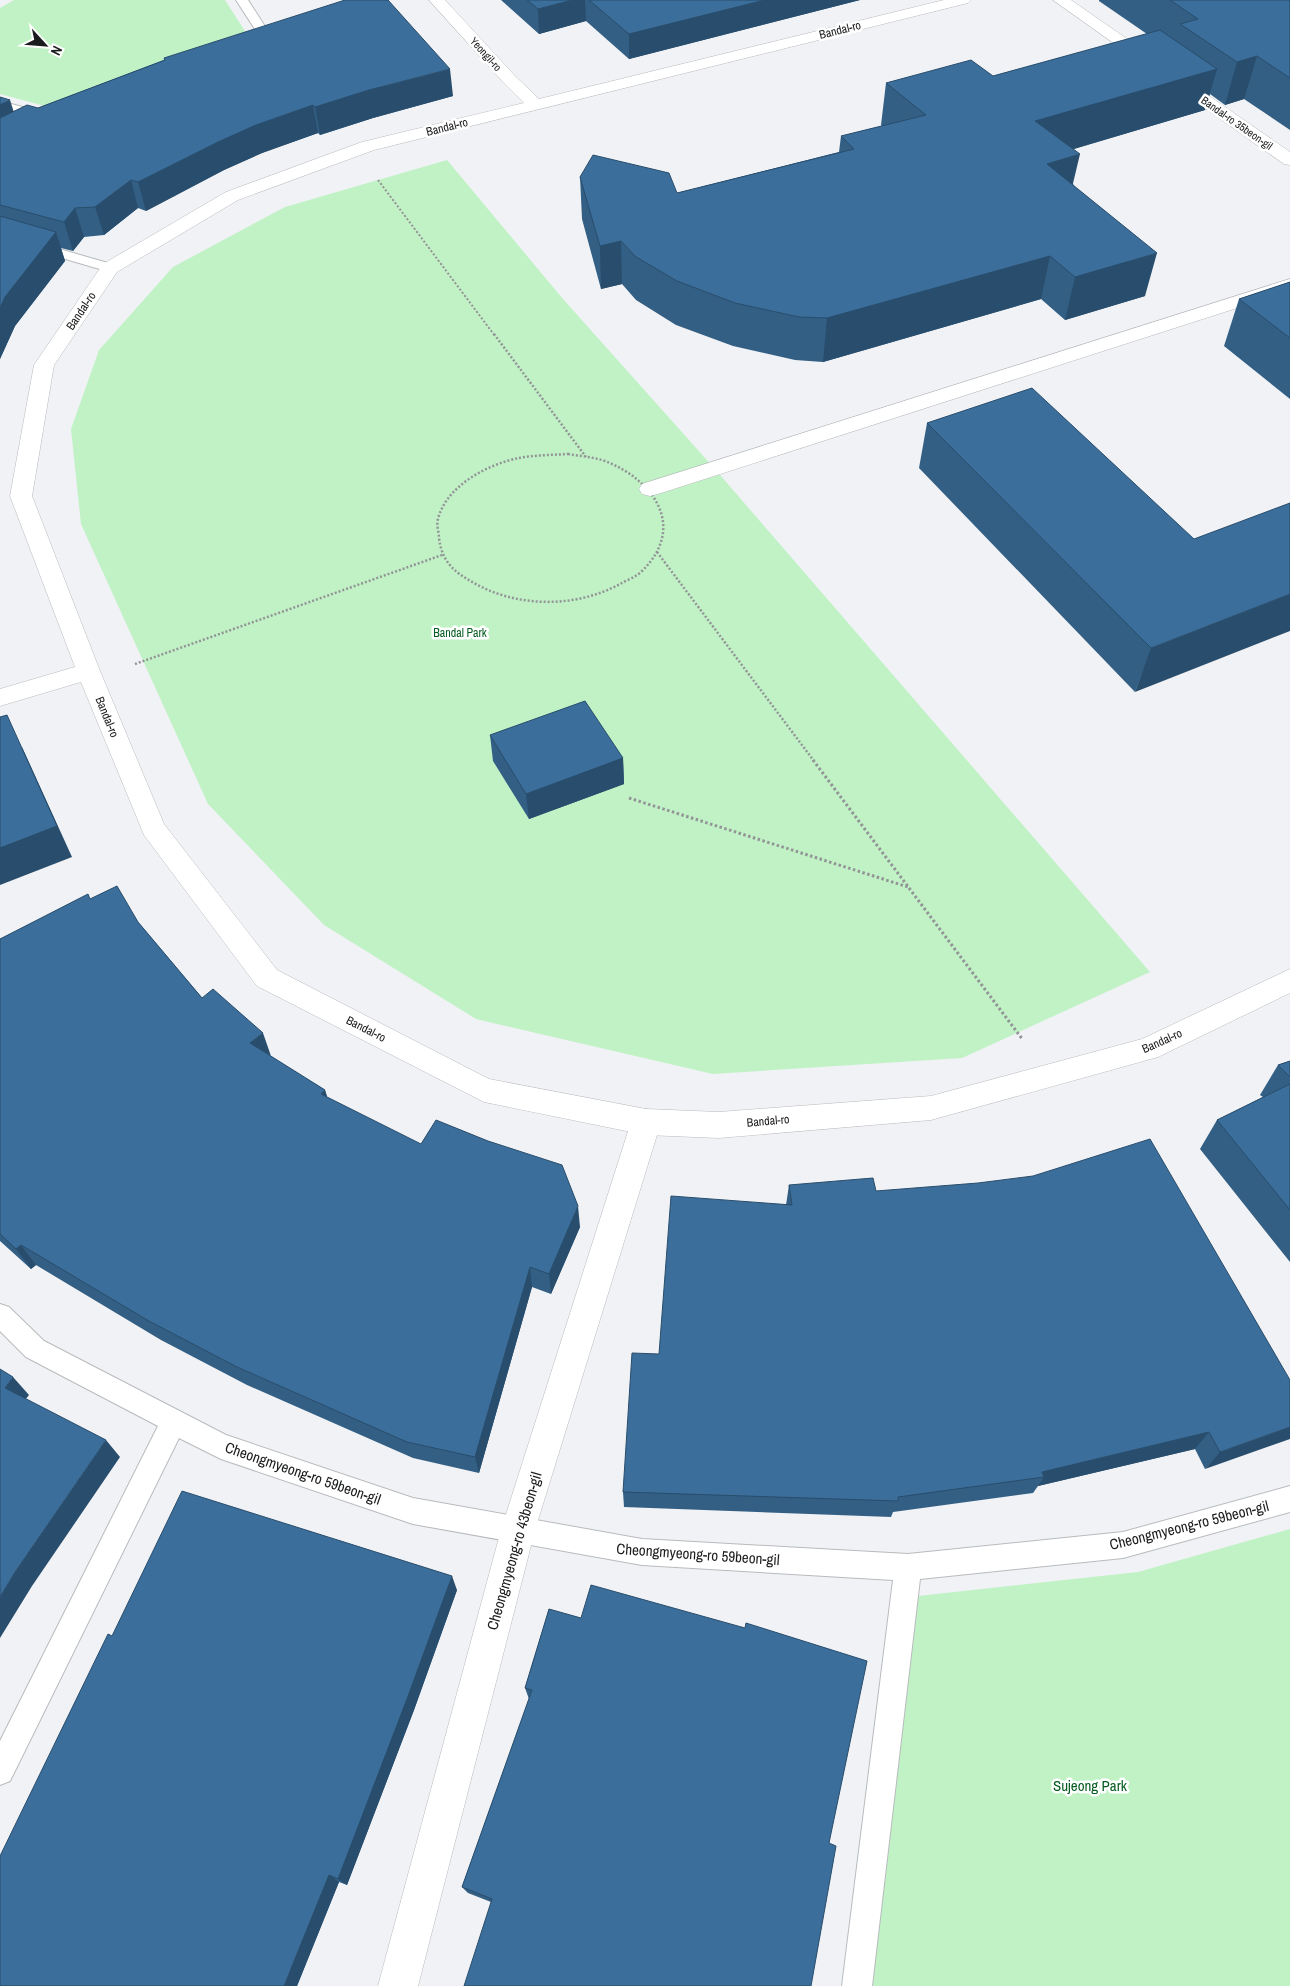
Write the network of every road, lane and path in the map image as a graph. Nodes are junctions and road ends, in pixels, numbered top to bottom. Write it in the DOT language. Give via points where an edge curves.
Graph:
graph roads {
  1 [pos="242,0"];
  2 [pos="437,0"];
  3 [pos="963,0"];
  4 [pos="1061,0"];
  5 [pos="239,48"];
  6 [pos="0,105"];
  7 [pos="536,105"];
  8 [pos="33,127"];
  9 [pos="1290,139"];
  10 [pos="1269,145"];
  11 [pos="1290,160"];
  12 [pos="378,179"];
  13 [pos="0,236"];
  14 [pos="110,268"];
  15 [pos="1290,285"];
  16 [pos="587,458"];
  17 [pos="650,489"];
  18 [pos="657,552"];
  19 [pos="442,555"];
  20 [pos="135,664"];
  21 [pos="88,672"];
  22 [pos="0,698"];
  23 [pos="628,798"];
  24 [pos="908,887"];
  25 [pos="1290,980"];
  26 [pos="1023,1040"];
  27 [pos="646,1122"];
  28 [pos="0,1315"];
  29 [pos="174,1421"];
  30 [pos="1290,1499"];
  31 [pos="518,1530"];
  32 [pos="908,1567"];
  33 [pos="0,1771"];
  34 [pos="398,1986"];
  35 [pos="858,1986"];
  1 -- 5 [label="lane" via="267,39"];
  2 -- 7 [label="street, Yeongil-ro"];
  3 -- 7 [label="street, Bandal-ro"];
  4 -- 10 [label="street, Bandal-ro 35beon-gil"];
  6 -- 8 [label="lane" via="54,117"];
  7 -- 14 [label="street, Bandal-ro" via="368,146 232,196"];
  9 -- 10 [label="street"];
  10 -- 11 [label="street, Bandal-ro 35beon-gil"];
  12 -- 16 [label="path"];
  13 -- 14 [label="lane"];
  14 -- 21 [label="street, Bandal-ro" via="44,365 21,496"];
  15 -- 17 [label="street"];
  16 -- 17 [label="path" via="604,461 631,473"];
  16 -- 19 [label="path" via="568,454 528,456 497,464 468,479 446,500 437,520"];
  17 -- 18 [label="path" via="663,512 665,526"];
  18 -- 19 [label="path" via="643,570 613,589 575,600 540,602 496,595 462,577"];
  18 -- 24 [label="path"];
  19 -- 20 [label="path"];
  21 -- 22 [label="street"];
  21 -- 27 [label="street, Bandal-ro" via="153,828 267,978 484,1090"];
  23 -- 24 [label="path"];
  24 -- 26 [label="path"];
  25 -- 27 [label="street, Bandal-ro" via="1148,1049 931,1108 719,1125"];
  27 -- 31 [label="street, Cheongmyeong-ro 43beon-gil"];
  28 -- 29 [label="lane, Cheongmyeong-ro 59beon-gil" via="35,1349"];
  29 -- 31 [label="lane, Cheongmyeong-ro 59beon-gil" via="221,1446 413,1511"];
  29 -- 33 [label="lane"];
  30 -- 32 [label="lane, Cheongmyeong-ro 59beon-gil" via="1123,1545"];
  31 -- 32 [label="lane, Cheongmyeong-ro 59beon-gil" via="642,1552"];
  31 -- 34 [label="street, Cheongmyeong-ro 43beon-gil"];
  32 -- 35 [label="lane"];
}
